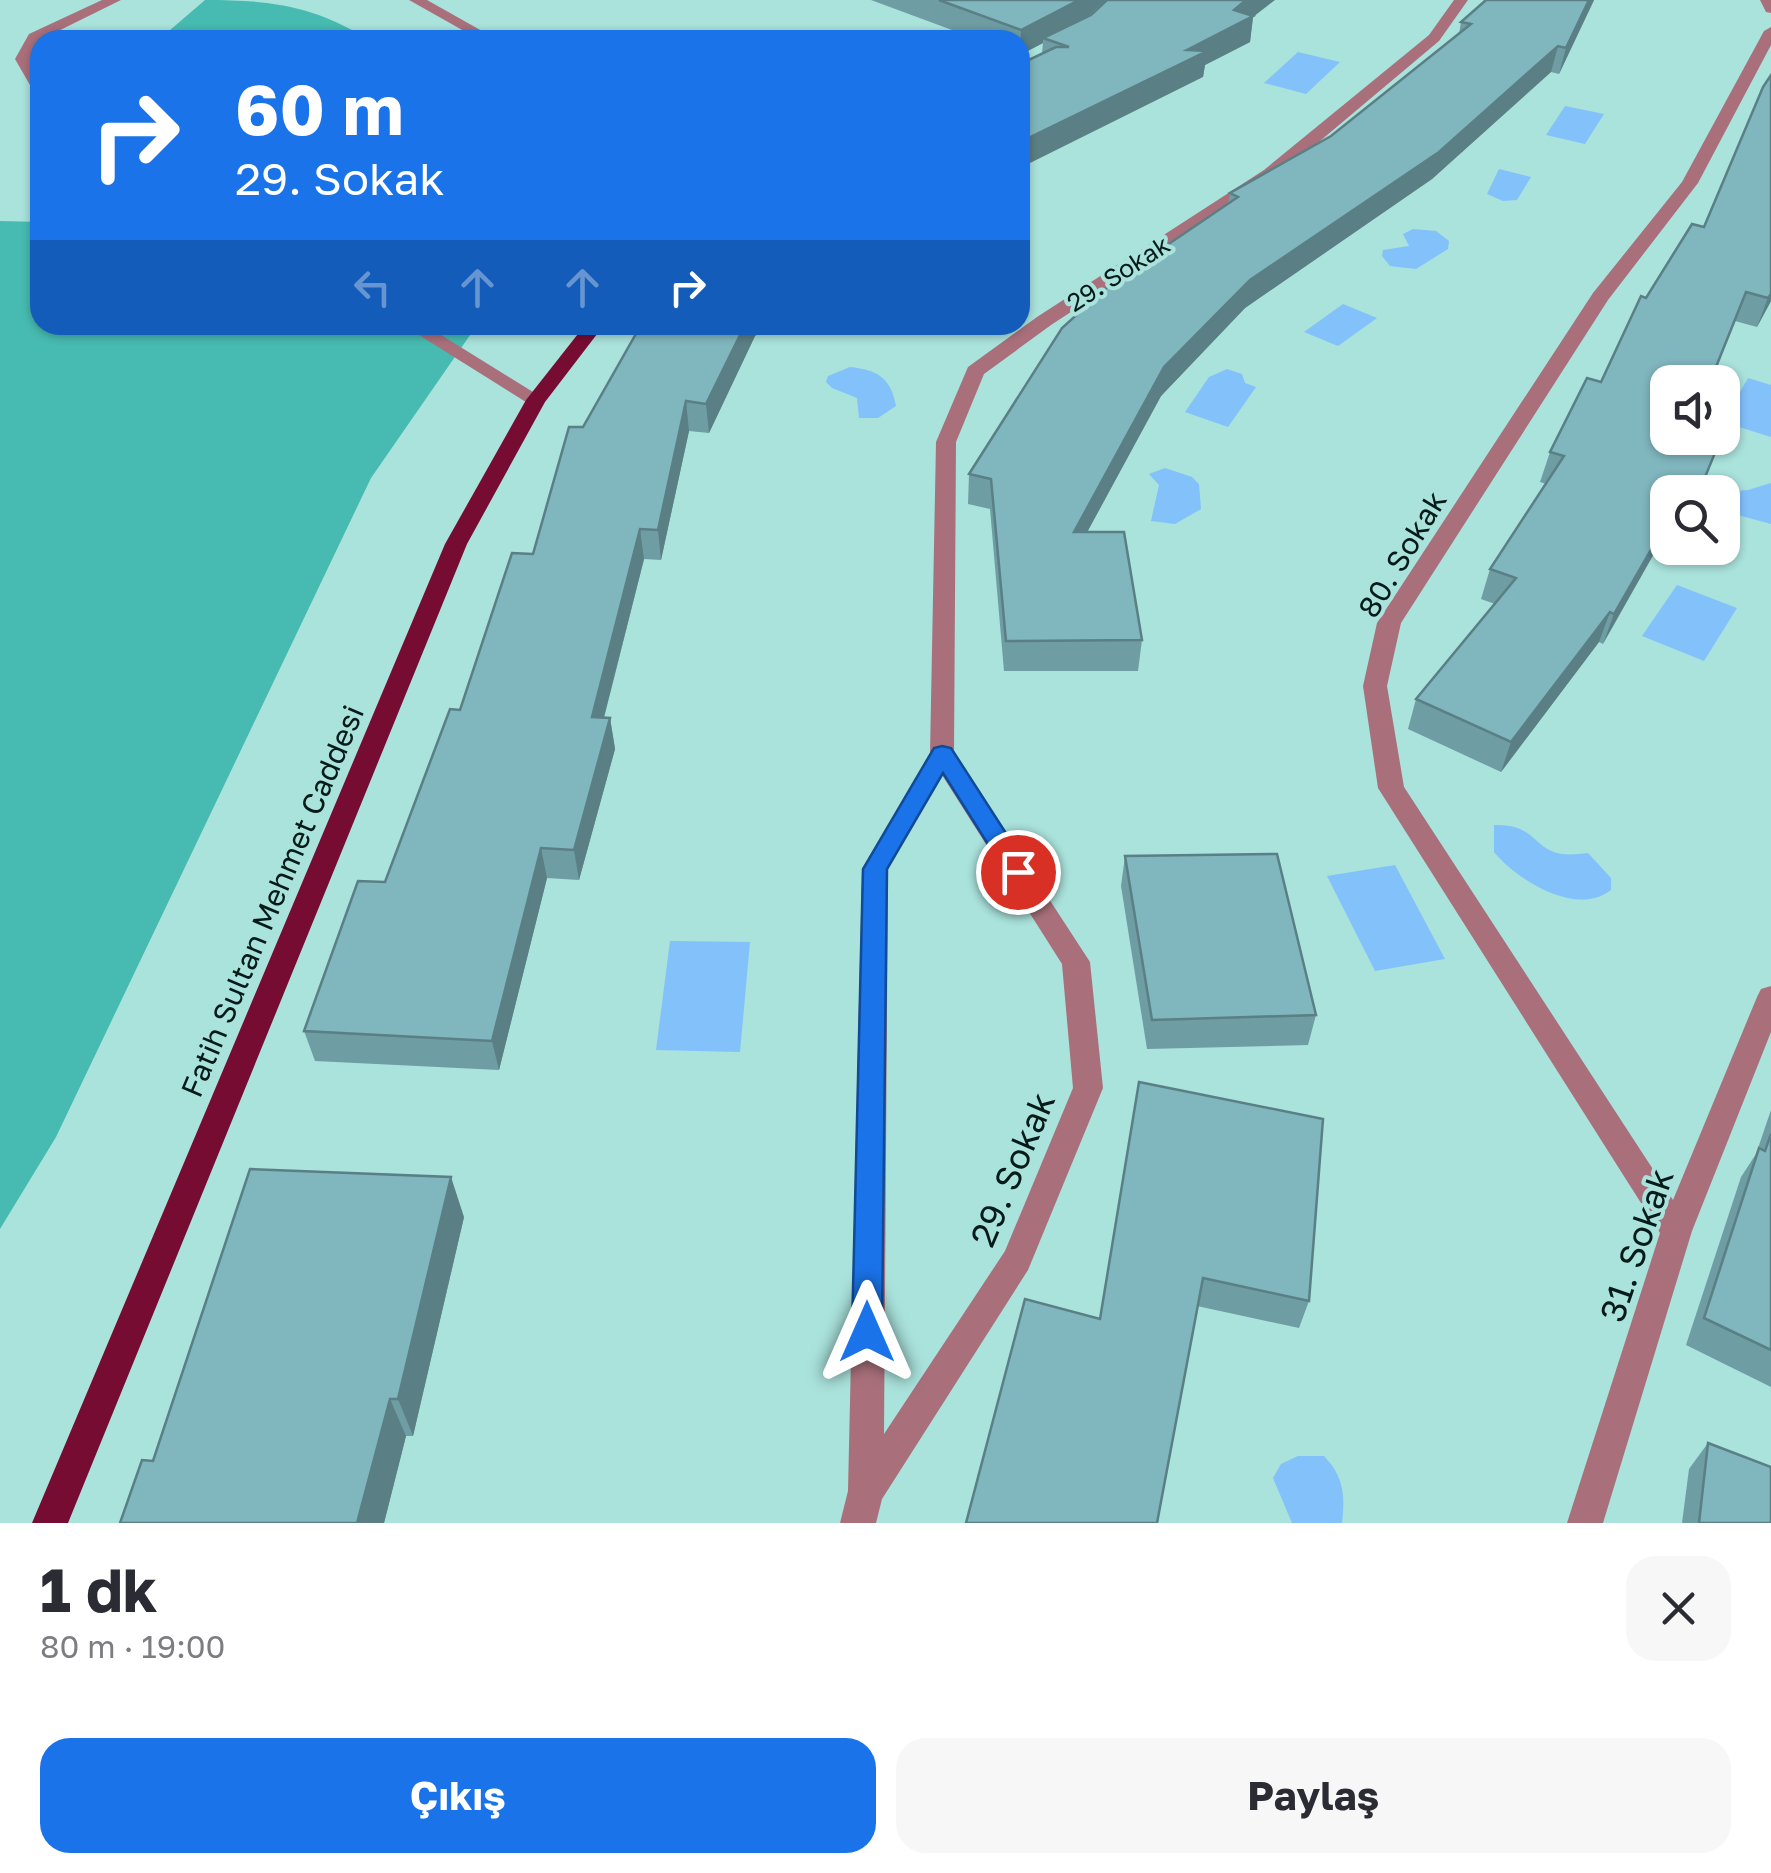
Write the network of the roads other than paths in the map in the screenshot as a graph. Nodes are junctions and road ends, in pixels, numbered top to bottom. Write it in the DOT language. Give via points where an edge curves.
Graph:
graph roads {
  1 [pos="114,0"];
  2 [pos="416,0"];
  3 [pos="1461,0"];
  4 [pos="1767,0"];
  5 [pos="1771,8"];
  6 [pos="49,30"];
  7 [pos="473,30"];
  8 [pos="1771,31"];
  9 [pos="30,46"];
  10 [pos="30,70"];
  11 [pos="1030,331"];
  12 [pos="429,335"];
  13 [pos="587,335"];
  14 [pos="1025,335"];
  15 [pos="536,400"];
  16 [pos="942,754"];
  17 [pos="1771,997"];
  18 [pos="1676,1232"];
  19 [pos="866,1492"];
  20 [pos="50,1523"];
  21 [pos="858,1523"];
  22 [pos="1586,1523"];
  1 -- 6 [label="street"];
  2 -- 7 [label="street"];
  3 -- 11 [label="street, 29. Sokak" via="1434,38 1270,174"];
  4 -- 5 [label="street"];
  8 -- 18 [label="street, 80. Sokak" via="1690,183 1600,296 1389,623 1375,686 1391,788"];
  9 -- 10 [label="street" via="24,59"];
  12 -- 15 [label="street"];
  13 -- 15 [label="main road, Fatih Sultan Mehmet Caddesi"];
  14 -- 16 [label="street, 29. Sokak" via="975,371 946,442"];
  15 -- 20 [label="main road, Fatih Sultan Mehmet Caddesi" via="456,544"];
  16 -- 19 [label="street, 29. Sokak" via="875,869"];
  16 -- 19 [label="street, 29. Sokak" via="1076,962 1088,1088 1017,1260"];
  17 -- 18 [label="street, 31. Sokak"];
  18 -- 22 [label="street, 31. Sokak"];
  19 -- 21 [label="street, 29. Sokak"];
}
